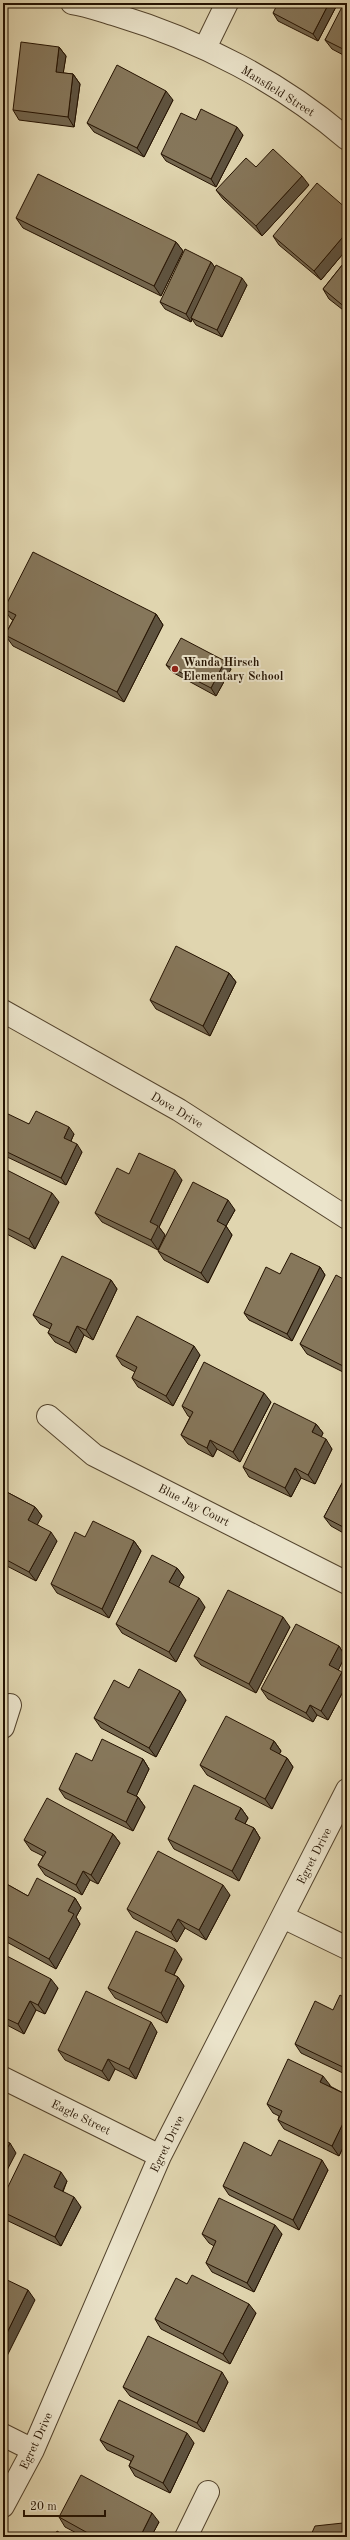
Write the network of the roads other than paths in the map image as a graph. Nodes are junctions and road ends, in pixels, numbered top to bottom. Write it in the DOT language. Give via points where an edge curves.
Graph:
graph roads {
  1 [pos="72,3"];
  2 [pos="227,3"];
  3 [pos="205,48"];
  4 [pos="347,139"];
  5 [pos="5,1017"];
  6 [pos="347,1218"];
  7 [pos="48,1416"];
  8 [pos="347,1583"];
  9 [pos="10,1705"];
  10 [pos="3,1727"];
  11 [pos="347,1790"];
  12 [pos="283,1917"];
  13 [pos="347,1948"];
  14 [pos="3,2078"];
  15 [pos="160,2156"];
  16 [pos="3,2435"];
  17 [pos="34,2450"];
  18 [pos="208,2492"];
  19 [pos="3,2506"];
  20 [pos="186,2537"];
  1 -- 3 [label="street, Mansfield Street" via="153,26"];
  2 -- 3 [label="street"];
  3 -- 4 [label="street, Mansfield Street" via="278,89"];
  5 -- 6 [label="street, Dove Drive" via="179,1110"];
  7 -- 8 [label="street, Blue Jay Court" via="94,1455"];
  9 -- 10 [label="street"];
  11 -- 12 [label="street, Egret Drive"];
  12 -- 13 [label="street"];
  12 -- 15 [label="street, Egret Drive"];
  14 -- 15 [label="street, Eagle Street"];
  15 -- 17 [label="street, Egret Drive"];
  16 -- 17 [label="street"];
  17 -- 19 [label="street, Egret Drive"];
  18 -- 20 [label="street"];
}
